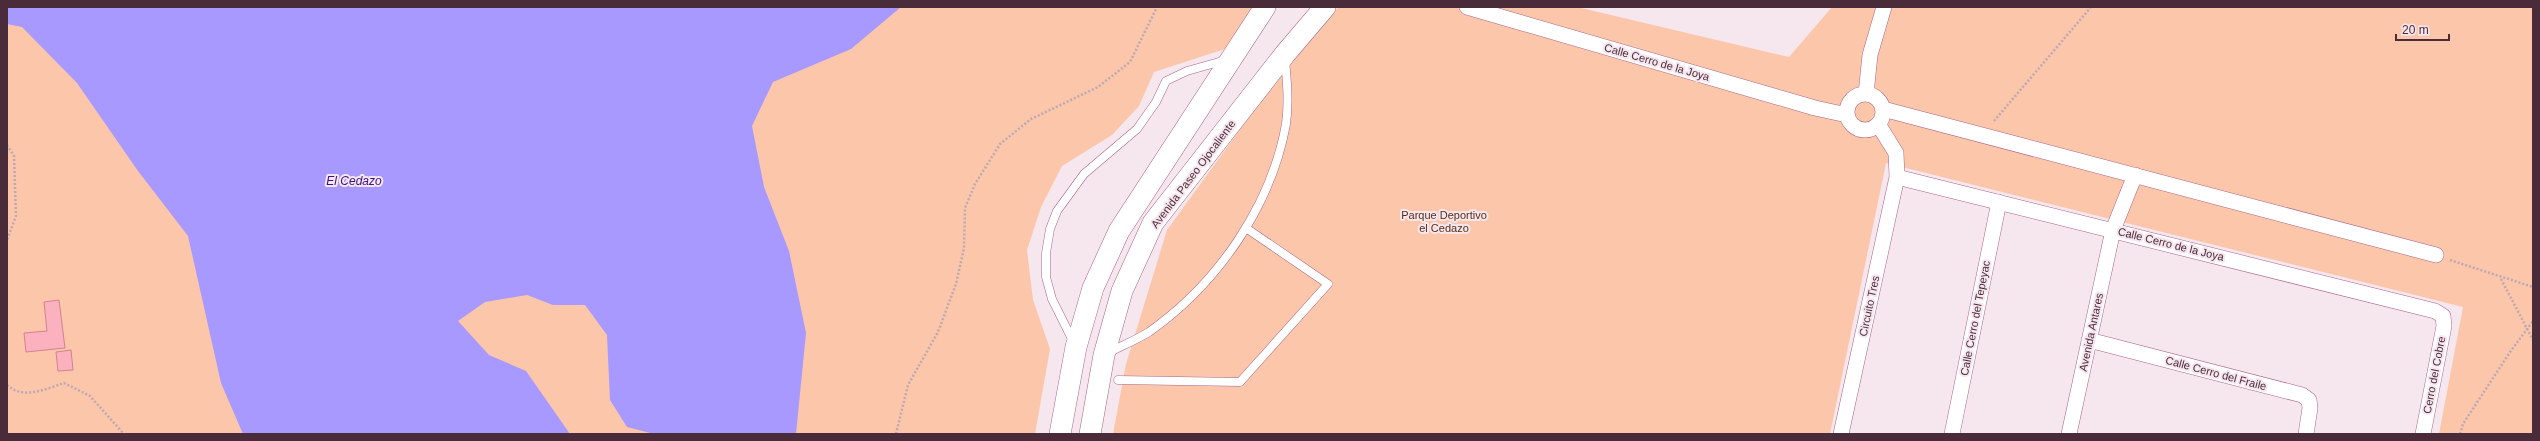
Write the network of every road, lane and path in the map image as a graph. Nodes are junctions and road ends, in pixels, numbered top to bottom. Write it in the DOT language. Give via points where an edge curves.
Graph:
graph roads {
  1 [pos="1157,7"];
  2 [pos="1265,7"];
  3 [pos="1325,7"];
  4 [pos="1467,7"];
  5 [pos="1884,7"];
  6 [pos="2091,7"];
  7 [pos="1285,54"];
  8 [pos="1230,59"];
  9 [pos="1866,94"];
  10 [pos="1883,109"];
  11 [pos="1847,115"];
  12 [pos="1878,124"];
  13 [pos="1982,135"];
  14 [pos="7,145"];
  15 [pos="2135,175"];
  16 [pos="1897,178"];
  17 [pos="1999,202"];
  18 [pos="1246,228"];
  19 [pos="2113,230"];
  20 [pos="7,240"];
  21 [pos="2436,255"];
  22 [pos="2501,278"];
  23 [pos="2533,287"];
  24 [pos="2443,316"];
  25 [pos="2533,321"];
  26 [pos="2527,328"];
  27 [pos="2089,340"];
  28 [pos="2533,340"];
  29 [pos="1076,347"];
  30 [pos="1104,355"];
  31 [pos="1118,380"];
  32 [pos="7,384"];
  33 [pos="124,434"];
  34 [pos="896,434"];
  35 [pos="1060,434"];
  36 [pos="1090,434"];
  37 [pos="1841,434"];
  38 [pos="1952,434"];
  39 [pos="2069,434"];
  40 [pos="2306,434"];
  41 [pos="2423,434"];
  42 [pos="2460,434"];
  1 -- 34 [label="path" via="1130,62 1098,87 1031,119 1000,144 975,184 965,208 964,248 956,284 938,332 908,385"];
  2 -- 8 [label="main road"];
  3 -- 7 [label="main road, Avenida Paseo Ojocaliente"];
  4 -- 11 [label="street, Calle Cerro de la Joya" via="1815,108"];
  5 -- 9 [label="street" via="1870,55"];
  6 -- 13 [label="path"];
  7 -- 18 [label="lane" via="1286,124 1265,192"];
  7 -- 30 [label="main road, Avenida Paseo Ojocaliente" via="1153,223 1122,290"];
  8 -- 29 [label="main road" via="1120,231 1093,288"];
  8 -- 29 [label="lane" via="1187,71 1166,82 1137,129 1084,174 1057,211 1049,235 1046,277 1052,299"];
  9 -- 10 [label="street" via="1880,101"];
  9 -- 11 [label="street" via="1858,95 1851,100 1847,107"];
  10 -- 12 [label="street"];
  10 -- 13 [label="street"];
  11 -- 12 [label="street" via="1850,123 1864,130 1872,129"];
  12 -- 16 [label="street, Circuito Tres" via="1896,152"];
  13 -- 15 [label="street"];
  14 -- 20 [label="path" via="14,156 16,216"];
  15 -- 19 [label="street, Avenida Antares"];
  15 -- 21 [label="street"];
  16 -- 17 [label="street, Calle Cerro de la Joya"];
  16 -- 37 [label="street, Circuito Tres"];
  17 -- 19 [label="street, Calle Cerro de la Joya"];
  17 -- 38 [label="street, Calle Cerro del Tepeyac"];
  18 -- 30 [label="lane" via="1223,261 1172,313 1148,332"];
  18 -- 31 [label="lane" via="1328,284 1240,382"];
  19 -- 24 [label="street, Calle Cerro de la Joya" via="2435,311"];
  19 -- 27 [label="street, Avenida Antares"];
  21 -- 22 [label="path"];
  22 -- 23 [label="path"];
  22 -- 26 [label="path"];
  24 -- 41 [label="street, Cerro del Cobre" via="2444,326"];
  25 -- 26 [label="path"];
  26 -- 28 [label="path"];
  26 -- 42 [label="path" via="2463,424"];
  27 -- 39 [label="street, Avenida Antares"];
  27 -- 40 [label="street, Calle Cerro del Fraile" via="2302,396 2309,400 2310,408"];
  29 -- 35 [label="main road"];
  30 -- 36 [label="main road, Avenida Paseo Ojocaliente"];
  32 -- 33 [label="path" via="13,391 34,393 64,382 90,396"];
}
